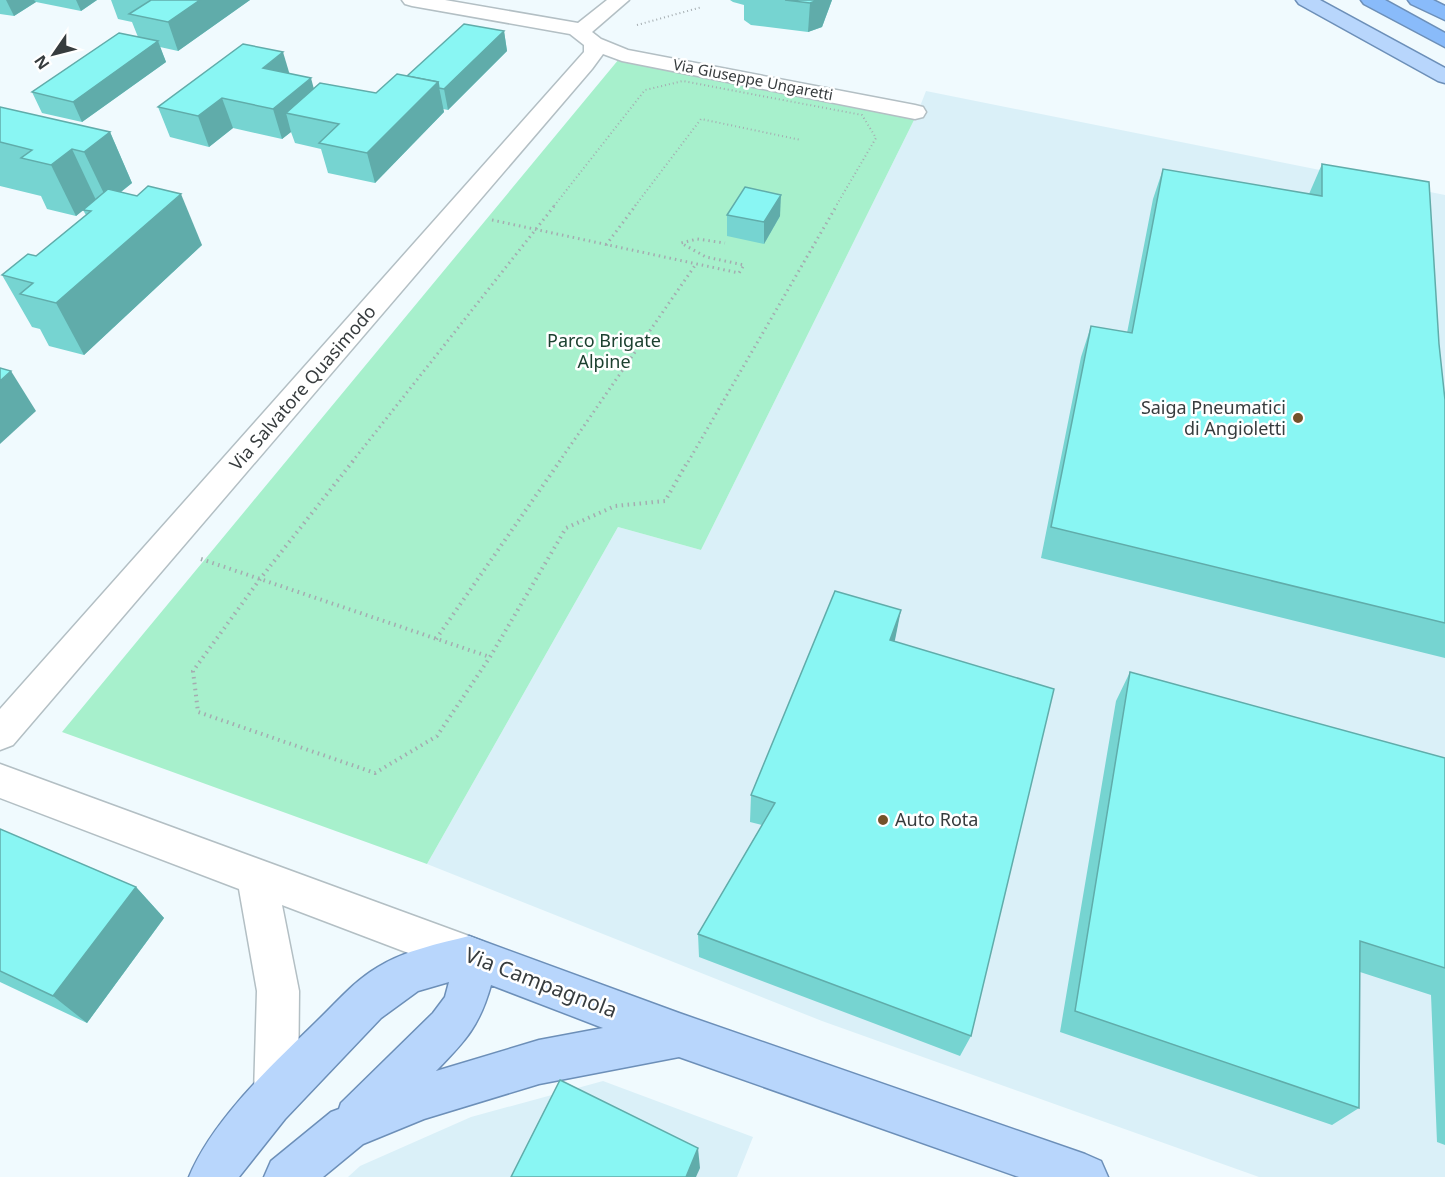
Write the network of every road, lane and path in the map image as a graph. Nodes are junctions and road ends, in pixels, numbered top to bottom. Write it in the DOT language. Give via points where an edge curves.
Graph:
graph roads {
  1 [pos="412,0"];
  2 [pos="620,0"];
  3 [pos="1306,0"];
  4 [pos="1371,0"];
  5 [pos="1418,0"];
  6 [pos="702,7"];
  7 [pos="1445,14"];
  8 [pos="588,37"];
  9 [pos="1445,41"];
  10 [pos="1445,77"];
  11 [pos="915,112"];
  12 [pos="801,140"];
  13 [pos="456,212"];
  14 [pos="535,229"];
  15 [pos="725,243"];
  16 [pos="606,244"];
  17 [pos="696,264"];
  18 [pos="164,546"];
  19 [pos="260,579"];
  20 [pos="436,639"];
  21 [pos="490,657"];
  22 [pos="0,734"];
  23 [pos="0,781"];
  24 [pos="257,877"];
  25 [pos="469,956"];
  26 [pos="679,1035"];
  27 [pos="276,1094"];
  28 [pos="347,1128"];
  29 [pos="212,1177"];
  30 [pos="286,1177"];
  31 [pos="1085,1177"];
  1 -- 8 [label="street, Via Giuseppe Ungaretti"];
  2 -- 8 [label="street"];
  3 -- 10 [label="main road"];
  4 -- 9 [label="highway"];
  5 -- 7 [label="highway"];
  6 -- 8 [label="path"];
  8 -- 11 [label="street, Via Giuseppe Ungaretti" via="622,55"];
  8 -- 13 [label="street, Via Salvatore Quasimodo" via="594,52 585,65"];
  12 -- 16 [label="path" via="701,119"];
  13 -- 14 [label="path"];
  13 -- 18 [label="street, Via Salvatore Quasimodo"];
  14 -- 16 [label="path"];
  14 -- 19 [label="path"];
  14 -- 21 [label="path" via="645,90 683,81 862,116 876,138 665,501 615,506 566,528"];
  15 -- 17 [label="path" via="705,238 681,243 706,257 744,265 739,273"];
  16 -- 17 [label="path"];
  17 -- 20 [label="path"];
  18 -- 19 [label="path"];
  18 -- 22 [label="street, Via Salvatore Quasimodo"];
  19 -- 20 [label="path"];
  19 -- 21 [label="path" via="193,671 198,712 375,773 437,736"];
  20 -- 21 [label="path"];
  23 -- 24 [label="street, Via Campagnola"];
  24 -- 25 [label="street, Via Campagnola"];
  24 -- 27 [label="street" via="278,991"];
  25 -- 26 [label="main road, Via Campagnola"];
  25 -- 27 [label="main road" via="422,969 383,989"];
  25 -- 28 [label="main road" via="470,983 463,1008 448,1028"];
  26 -- 28 [label="main road" via="538,1062 424,1097"];
  26 -- 31 [label="main road, Via Campagnola"];
  27 -- 29 [label="main road"];
  28 -- 30 [label="main road"];
}
